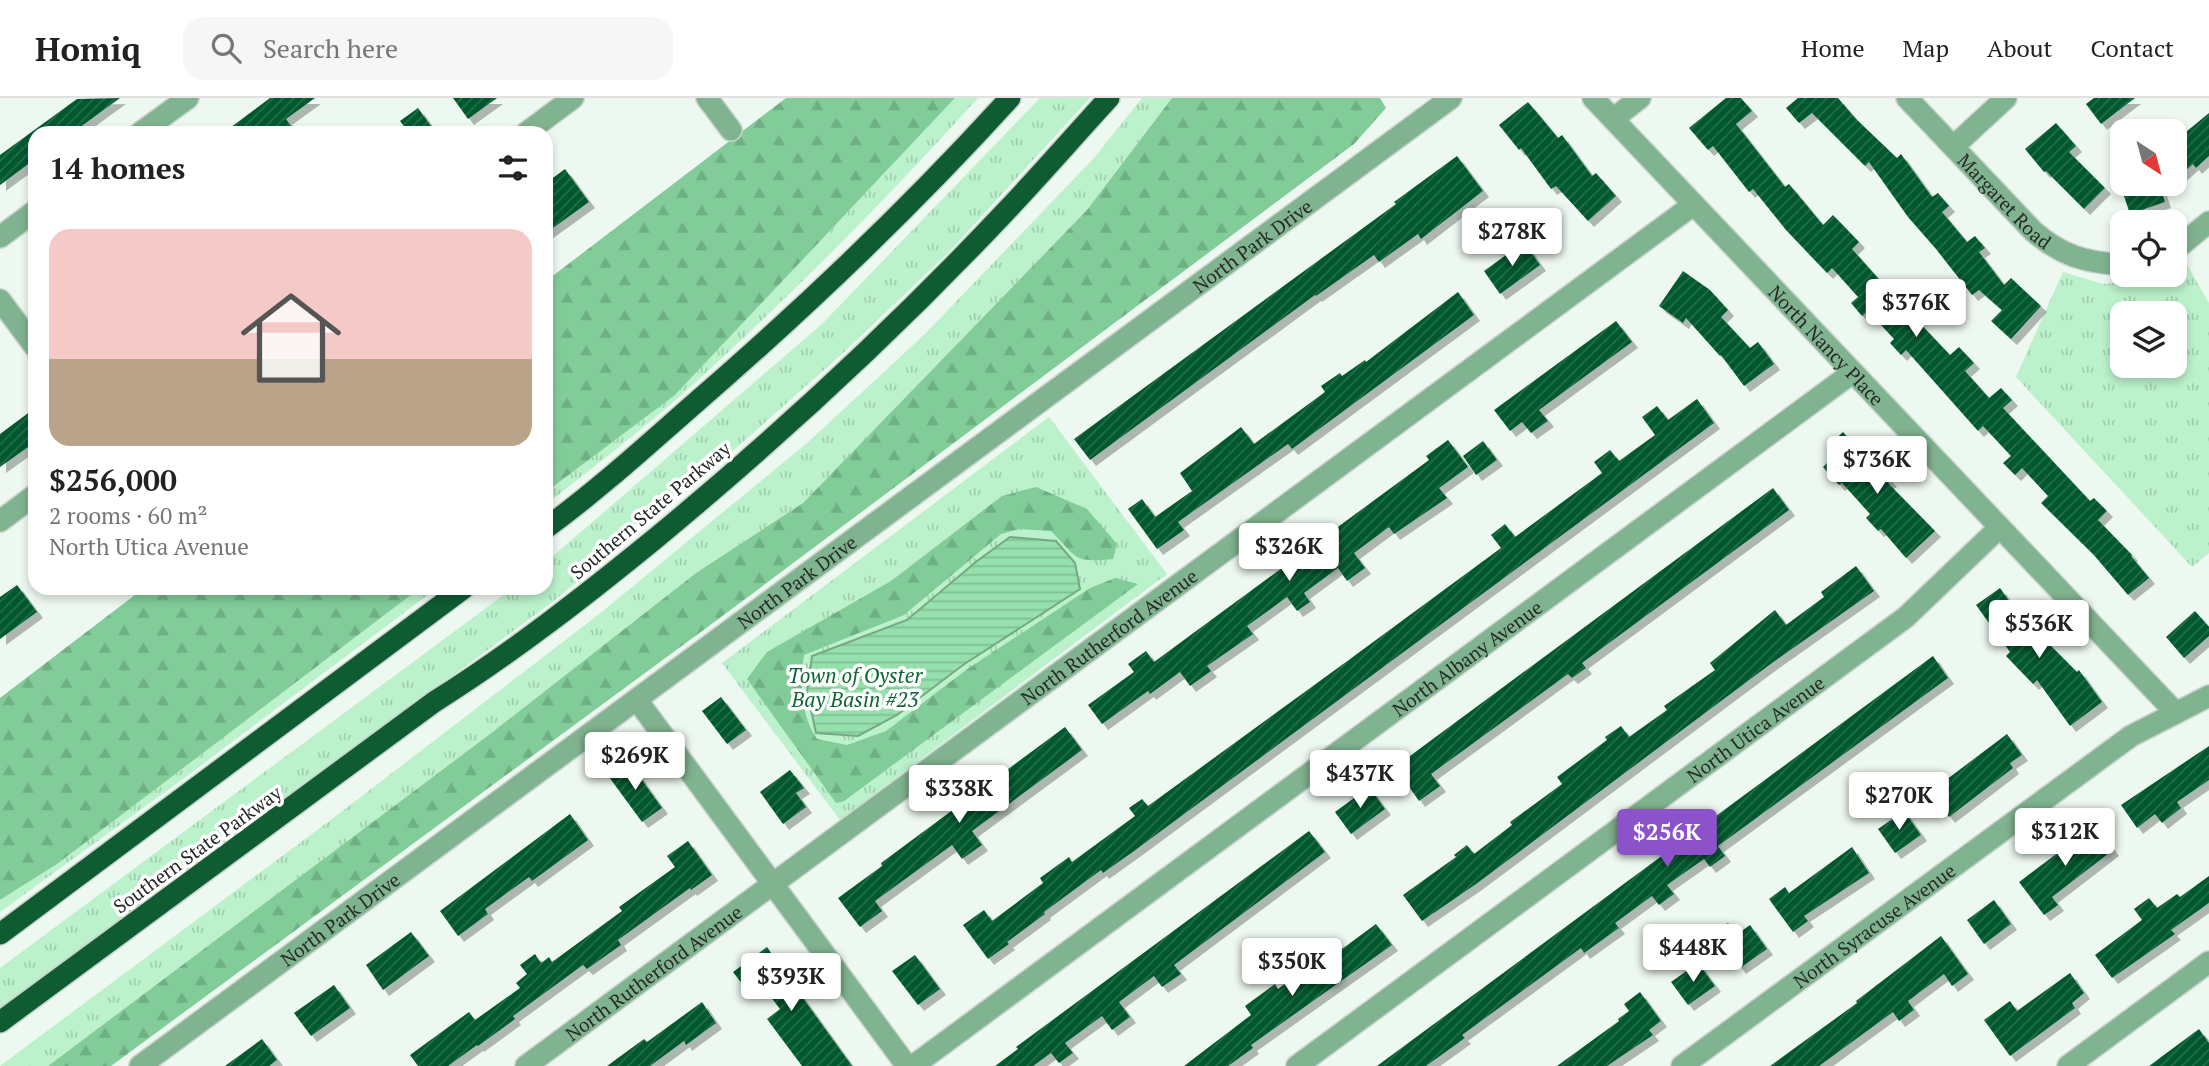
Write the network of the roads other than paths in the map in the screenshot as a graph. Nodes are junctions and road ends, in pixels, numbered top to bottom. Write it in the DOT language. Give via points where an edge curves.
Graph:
graph roads {
  1 [pos="188,98"];
  2 [pos="573,98"];
  3 [pos="707,98"];
  4 [pos="1010,98"];
  5 [pos="1109,98"];
  6 [pos="1451,98"];
  7 [pos="1593,98"];
  8 [pos="1640,98"];
  9 [pos="1907,98"];
  10 [pos="2006,98"];
  11 [pos="1613,119"];
  12 [pos="150,126"];
  13 [pos="535,126"];
  14 [pos="731,130"];
  15 [pos="1954,146"];
  16 [pos="1693,205"];
  17 [pos="28,216"];
  18 [pos="2209,222"];
  19 [pos="0,237"];
  20 [pos="2187,240"];
  21 [pos="2110,264"];
  22 [pos="0,300"];
  23 [pos="28,338"];
  24 [pos="1852,373"];
  25 [pos="28,500"];
  26 [pos="0,521"];
  27 [pos="553,523"];
  28 [pos="1999,528"];
  29 [pos="455,595"];
  30 [pos="2209,696"];
  31 [pos="637,700"];
  32 [pos="2176,713"];
  33 [pos="773,884"];
  34 [pos="0,934"];
  35 [pos="2209,962"];
  36 [pos="0,1022"];
  37 [pos="140,1066"];
  38 [pos="526,1066"];
  39 [pos="907,1066"];
  40 [pos="913,1066"];
  41 [pos="1297,1066"];
  42 [pos="1682,1066"];
  43 [pos="2068,1066"];
  1 -- 12 [label="street"];
  2 -- 13 [label="street"];
  3 -- 14 [label="street"];
  4 -- 27 [label="highway" via="759,348"];
  5 -- 36 [label="highway, Southern State Parkway" via="886,332 714,489 490,667 434,702"];
  6 -- 31 [label="street, North Park Drive"];
  7 -- 11 [label="street, North Nancy Place"];
  8 -- 11 [label="street"];
  9 -- 15 [label="street, Margaret Road"];
  10 -- 15 [label="street"];
  11 -- 16 [label="street, North Nancy Place"];
  15 -- 21 [label="street, Margaret Road" via="2051,246 2070,257"];
  16 -- 24 [label="street, North Nancy Place"];
  16 -- 33 [label="street, North Rutherford Avenue"];
  17 -- 19 [label="street"];
  18 -- 20 [label="street"];
  22 -- 23 [label="street"];
  24 -- 28 [label="street, North Nancy Place"];
  24 -- 40 [label="street, North Albany Avenue"];
  25 -- 26 [label="street"];
  28 -- 32 [label="street, North Nancy Place"];
  28 -- 41 [label="street, North Utica Avenue" via="1906,617"];
  29 -- 34 [label="highway"];
  30 -- 32 [label="street, North Syracuse Avenue"];
  31 -- 33 [label="street"];
  31 -- 37 [label="street, North Park Drive"];
  32 -- 42 [label="street, North Syracuse Avenue" via="2131,736"];
  33 -- 38 [label="street, North Rutherford Avenue"];
  33 -- 39 [label="street"];
  35 -- 43 [label="street"];
}
